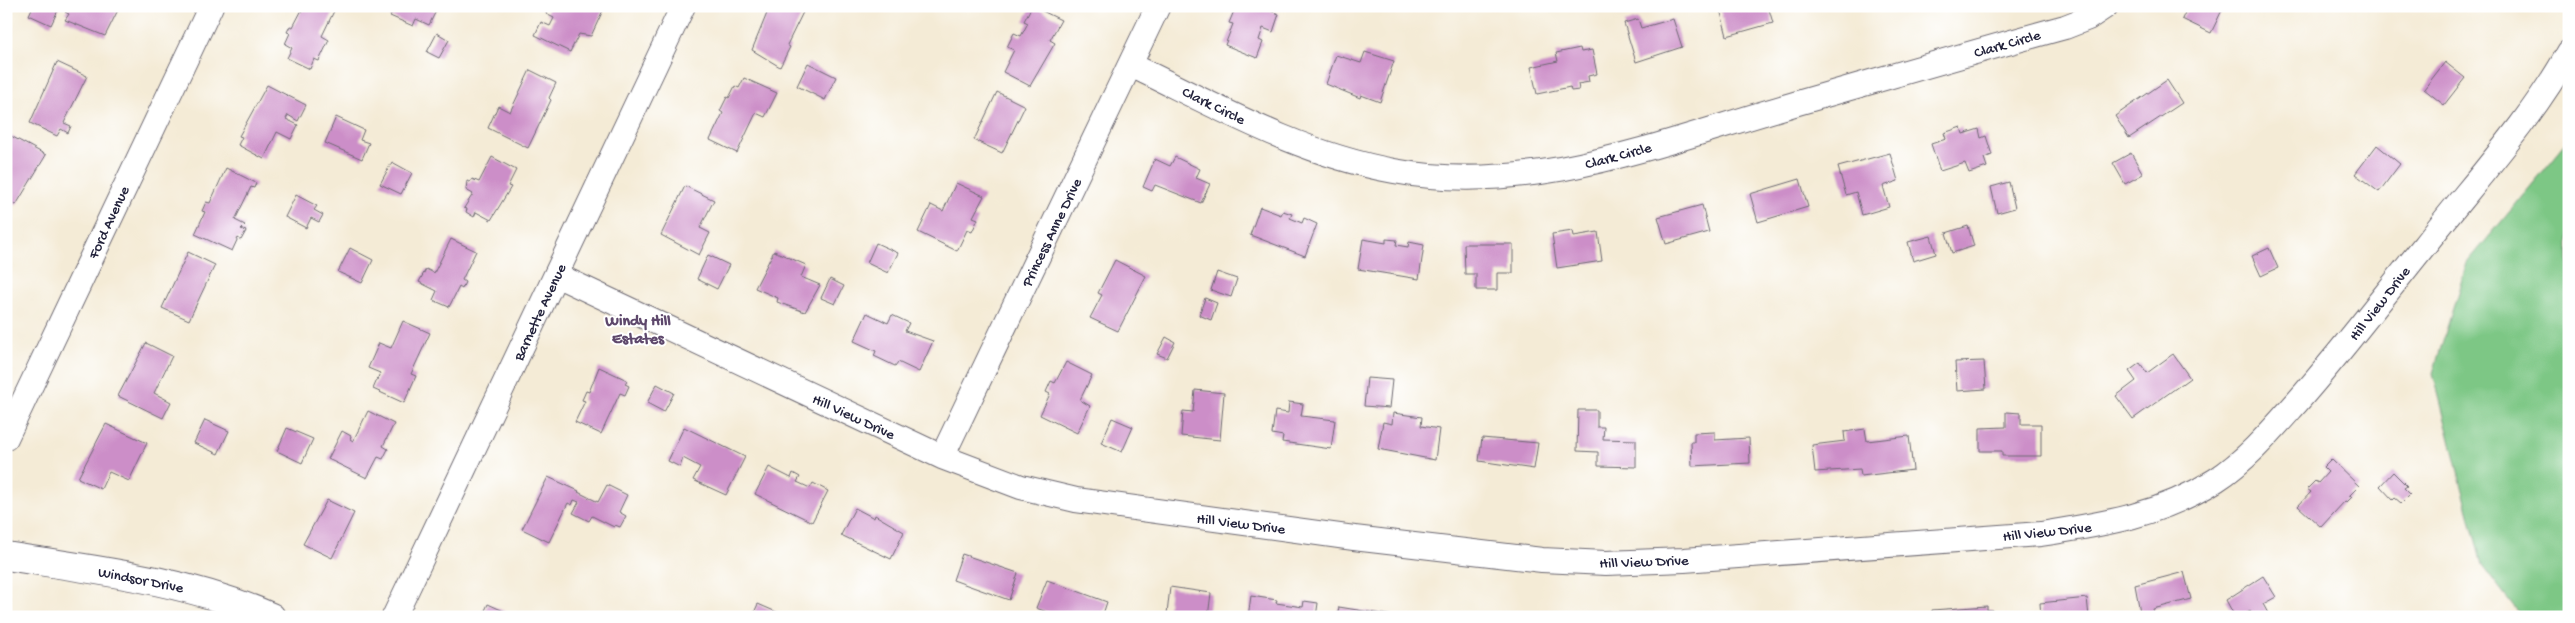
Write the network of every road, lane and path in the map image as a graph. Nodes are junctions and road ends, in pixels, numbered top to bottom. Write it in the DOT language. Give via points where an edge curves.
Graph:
graph roads {
  1 [pos="211,6"];
  2 [pos="683,6"];
  3 [pos="1158,6"];
  4 [pos="2106,6"];
  5 [pos="2569,52"];
  6 [pos="1131,65"];
  7 [pos="556,275"];
  8 [pos="6,438"];
  9 [pos="942,457"];
  10 [pos="6,556"];
  11 [pos="271,617"];
  12 [pos="394,617"];
  1 -- 8 [label="street, Ford Avenue"];
  2 -- 7 [label="street, Barnette Avenue"];
  3 -- 6 [label="street, Princess Anne Drive"];
  4 -- 6 [label="street, Clark Circle" via="2088,18 2064,27 1708,131 1574,167 1518,176 1443,178 1395,172 1346,160 1271,132"];
  5 -- 9 [label="street, Hill View Drive" via="2525,117 2328,368 2247,456 2186,498 2152,512 2097,526 2041,534 1684,560 1560,561 1364,540 1076,500 1021,487"];
  6 -- 9 [label="street, Princess Anne Drive"];
  7 -- 9 [label="street, Hill View Drive"];
  7 -- 12 [label="street, Barnette Avenue"];
  10 -- 11 [label="street, Windsor Drive" via="123,574 206,592"];
}
